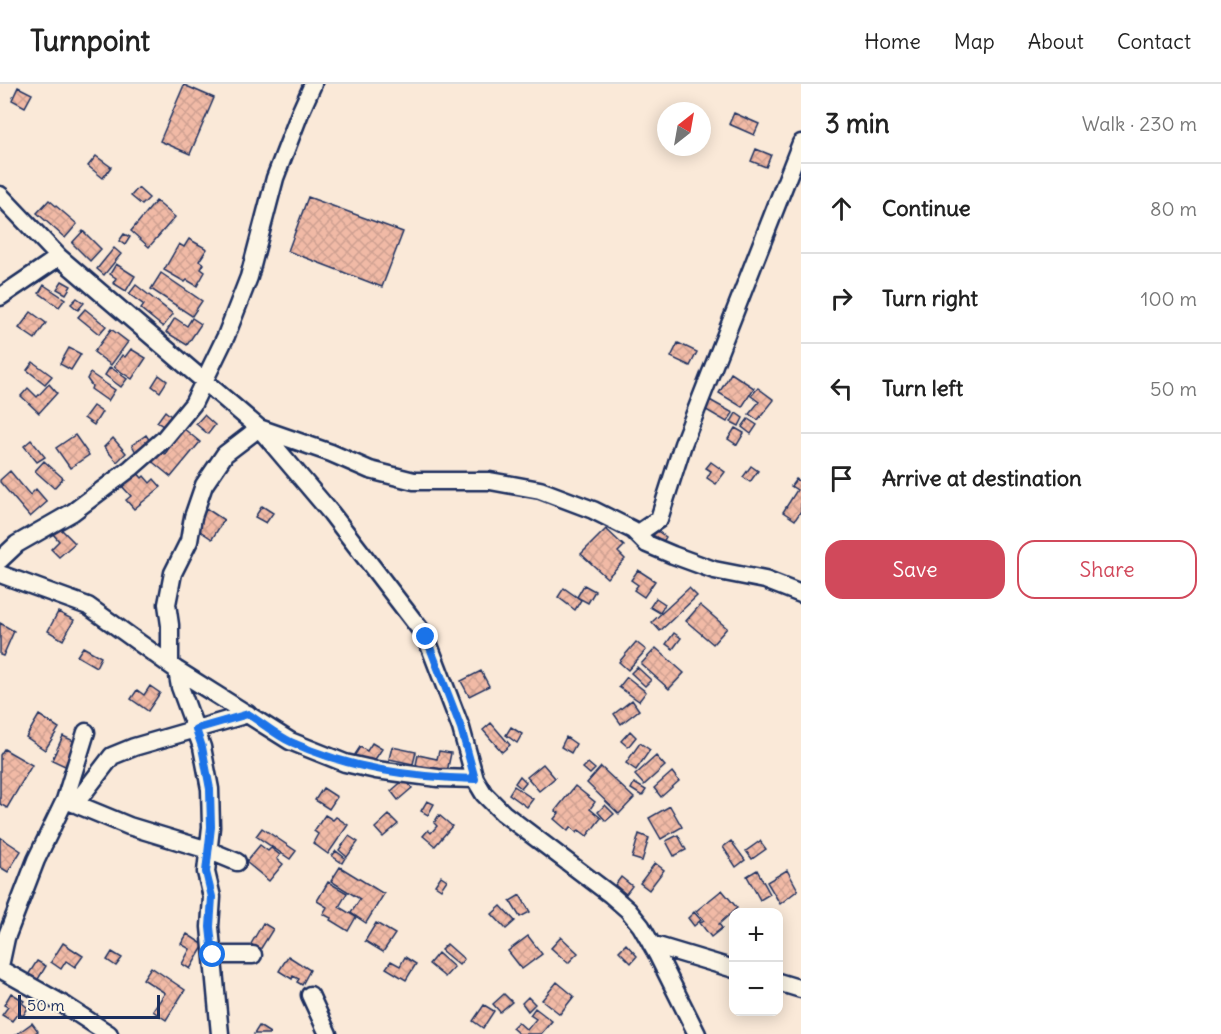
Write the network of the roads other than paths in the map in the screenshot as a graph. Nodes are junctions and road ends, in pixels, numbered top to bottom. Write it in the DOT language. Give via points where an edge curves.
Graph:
graph roads {
  1 [pos="313,84"];
  2 [pos="801,143"];
  3 [pos="0,195"];
  4 [pos="59,257"];
  5 [pos="0,297"];
  6 [pos="204,382"];
  7 [pos="259,428"];
  8 [pos="637,534"];
  9 [pos="0,560"];
  10 [pos="0,574"];
  11 [pos="801,594"];
  12 [pos="173,668"];
  13 [pos="248,714"];
  14 [pos="196,729"];
  15 [pos="86,732"];
  16 [pos="475,779"];
  17 [pos="70,802"];
  18 [pos="208,850"];
  19 [pos="237,862"];
  20 [pos="651,944"];
  21 [pos="213,955"];
  22 [pos="253,955"];
  23 [pos="729,967"];
  24 [pos="0,968"];
  25 [pos="783,984"];
  26 [pos="801,989"];
  27 [pos="310,995"];
  28 [pos="109,1034"];
  29 [pos="220,1034"];
  30 [pos="328,1034"];
  31 [pos="697,1034"];
  1 -- 6 [label="street" via="275,178 249,277"];
  2 -- 8 [label="street" via="683,444 659,519"];
  3 -- 4 [label="street"];
  4 -- 5 [label="street"];
  4 -- 6 [label="street"];
  6 -- 7 [label="street"];
  6 -- 9 [label="street" via="193,404 164,439 139,461 72,512 17,544"];
  7 -- 8 [label="street" via="370,470 414,481 490,481 540,490 593,510"];
  7 -- 12 [label="street" via="225,454 204,484 189,541 173,573 167,604"];
  7 -- 16 [label="street" via="331,513 426,637 461,728"];
  8 -- 11 [label="street" via="647,544 696,564 765,580"];
  10 -- 12 [label="street" via="88,606"];
  12 -- 13 [label="street"];
  12 -- 14 [label="street"];
  13 -- 14 [label="street"];
  13 -- 16 [label="street" via="290,741 345,763 397,774"];
  14 -- 17 [label="street" via="112,756"];
  14 -- 18 [label="street" via="210,789"];
  15 -- 17 [label="street"];
  16 -- 20 [label="street" via="503,813 628,910"];
  17 -- 18 [label="street" via="129,826"];
  17 -- 24 [label="street" via="36,860 6,938"];
  18 -- 19 [label="street"];
  18 -- 21 [label="street" via="206,872 212,897"];
  20 -- 23 [label="street"];
  20 -- 31 [label="street"];
  21 -- 22 [label="street"];
  21 -- 29 [label="street"];
  24 -- 28 [label="street"];
  25 -- 26 [label="street"];
  27 -- 30 [label="street"];
}
